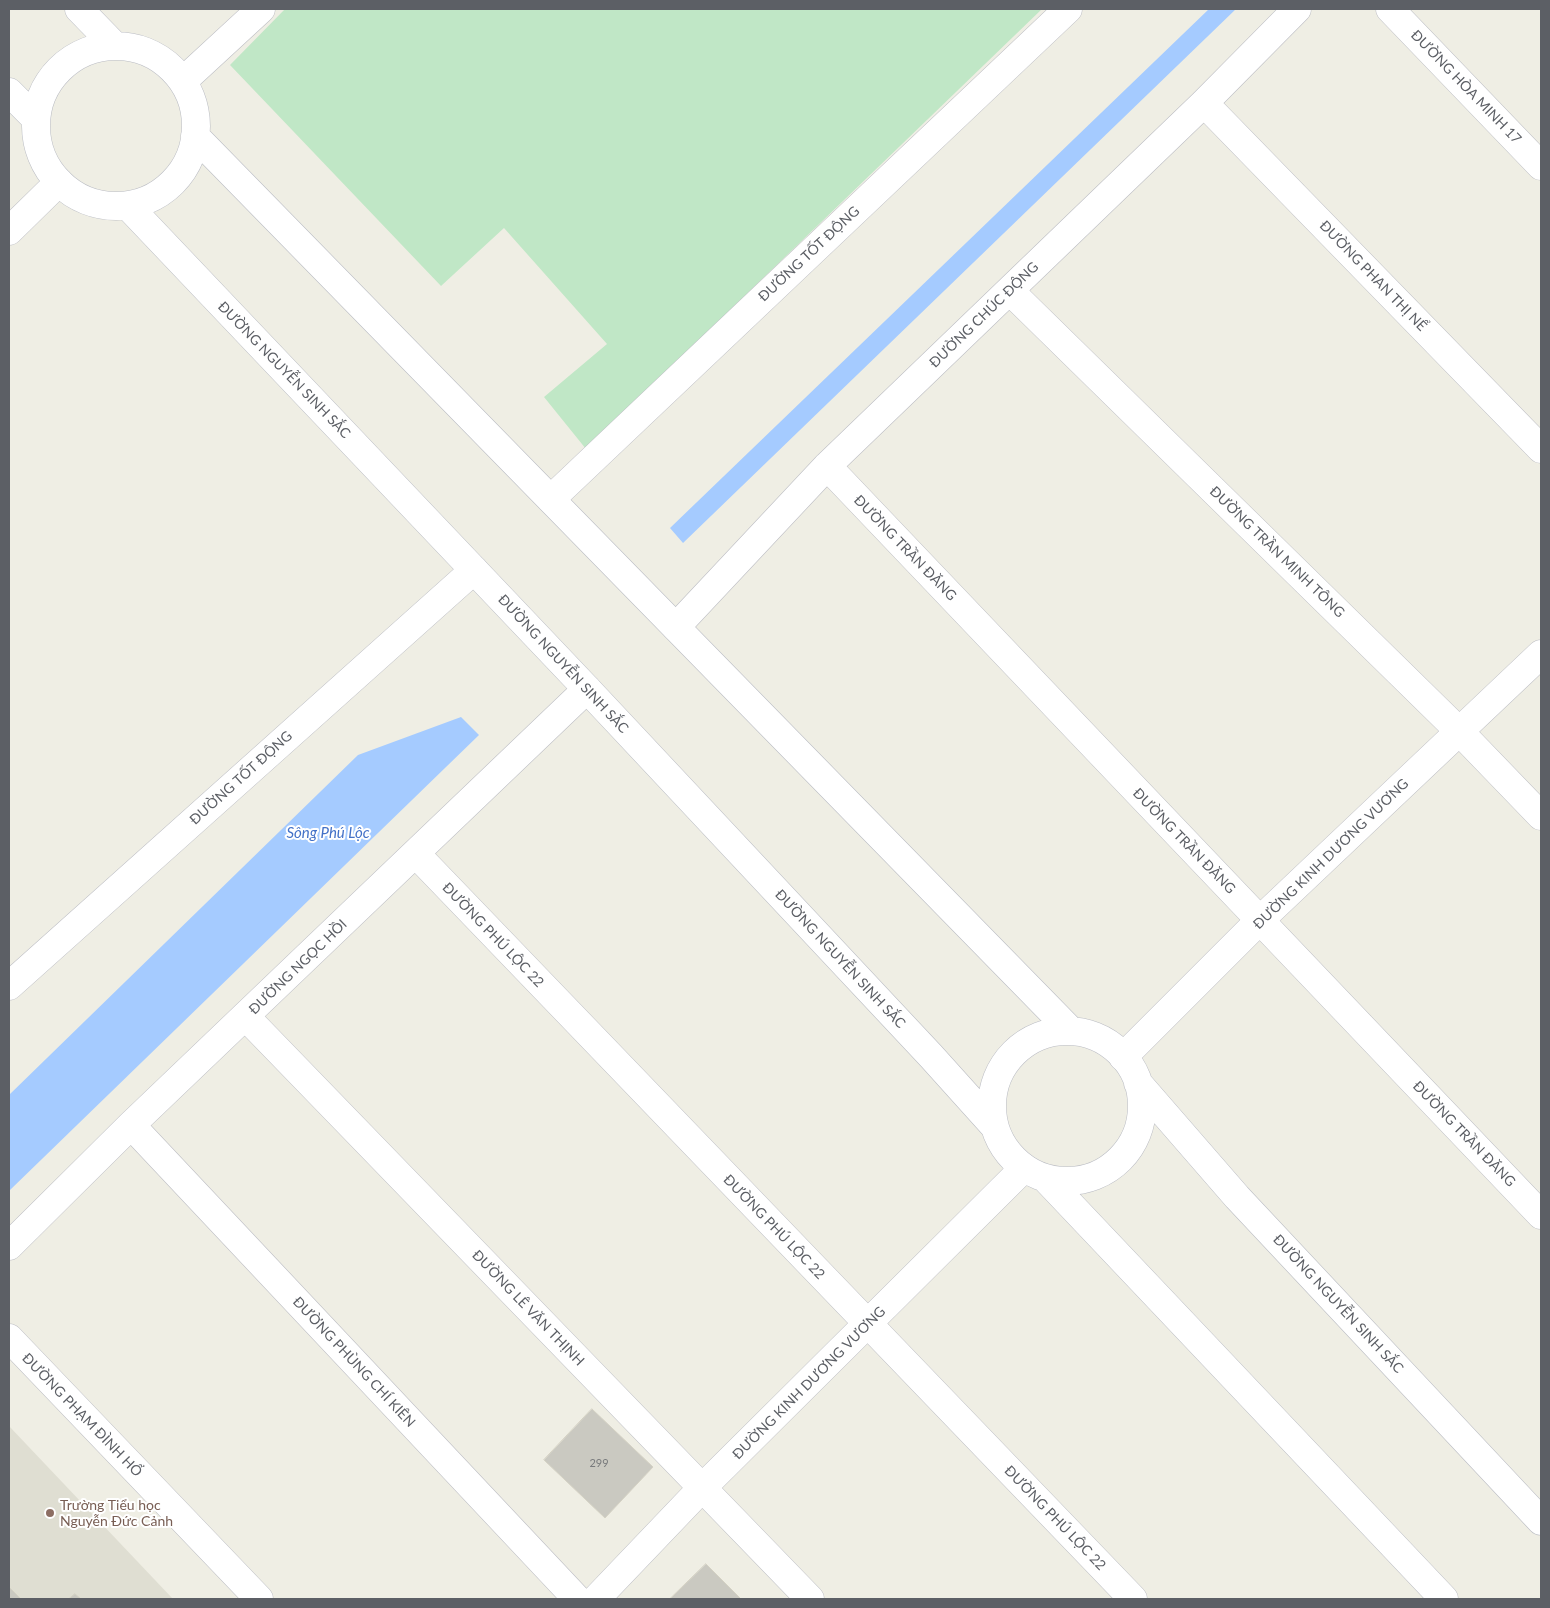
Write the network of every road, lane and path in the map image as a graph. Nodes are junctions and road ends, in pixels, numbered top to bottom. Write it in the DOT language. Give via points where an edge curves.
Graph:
graph roads {
  1 [pos="79,9"];
  2 [pos="261,9"];
  3 [pos="1068,9"];
  4 [pos="1297,9"];
  5 [pos="1390,9"];
  6 [pos="114,45"];
  7 [pos="183,81"];
  8 [pos="9,92"];
  9 [pos="1204,103"];
  10 [pos="36,119"];
  11 [pos="195,136"];
  12 [pos="1541,166"];
  13 [pos="59,182"];
  14 [pos="128,206"];
  15 [pos="9,231"];
  16 [pos="1010,291"];
  17 [pos="1541,449"];
  18 [pos="827,466"];
  19 [pos="551,499"];
  20 [pos="474,570"];
  21 [pos="676,627"];
  22 [pos="1541,654"];
  23 [pos="587,689"];
  24 [pos="1460,731"];
  25 [pos="1541,816"];
  26 [pos="416,854"];
  27 [pos="1260,921"];
  28 [pos="9,986"];
  29 [pos="246,1018"];
  30 [pos="1071,1031"];
  31 [pos="1123,1057"];
  32 [pos="1138,1083"];
  33 [pos="131,1125"];
  34 [pos="994,1126"];
  35 [pos="1035,1173"];
  36 [pos="1541,1215"];
  37 [pos="9,1246"];
  38 [pos="868,1324"];
  39 [pos="9,1338"];
  40 [pos="702,1488"];
  41 [pos="1541,1522"];
  42 [pos="259,1599"];
  43 [pos="577,1599"];
  44 [pos="596,1599"];
  45 [pos="810,1599"];
  46 [pos="1133,1599"];
  47 [pos="1444,1599"];
  1 -- 6 [label="street"];
  2 -- 7 [label="street"];
  3 -- 19 [label="street, ĐƯỜNG TỐT ĐỘNG"];
  4 -- 9 [label="street, ĐƯỜNG CHÚC ĐỘNG"];
  5 -- 12 [label="street, ĐƯỜNG HÒA MINH 17"];
  6 -- 7 [label="street" via="140,49 165,62"];
  6 -- 10 [label="street" via="91,49 70,60 53,76 45,89"];
  7 -- 11 [label="street" via="196,117"];
  8 -- 10 [label="street"];
  9 -- 16 [label="street, ĐƯỜNG CHÚC ĐỘNG"];
  9 -- 17 [label="street, ĐƯỜNG PHAN THỊ NỂ"];
  10 -- 13 [label="street" via="37,142 45,163"];
  11 -- 14 [label="street" via="190,156 180,174 148,200"];
  11 -- 19 [label="street"];
  13 -- 14 [label="street" via="90,202"];
  13 -- 15 [label="street"];
  14 -- 20 [label="street, ĐƯỜNG NGUYỄN SINH SẮC"];
  16 -- 18 [label="street, ĐƯỜNG CHÚC ĐỘNG"];
  16 -- 24 [label="street, ĐƯỜNG TRẦN MINH TÔNG"];
  18 -- 21 [label="street, ĐƯỜNG CHÚC ĐỘNG"];
  18 -- 27 [label="street, ĐƯỜNG TRẦN ĐĂNG"];
  19 -- 21 [label="street"];
  20 -- 23 [label="street, ĐƯỜNG NGUYỄN SINH SẮC"];
  20 -- 28 [label="street, ĐƯỜNG TỐT ĐỘNG"];
  21 -- 30 [label="street"];
  22 -- 24 [label="street, ĐƯỜNG KINH DƯƠNG VƯƠNG"];
  23 -- 26 [label="street, ĐƯỜNG NGỌC HỒI"];
  23 -- 34 [label="street, ĐƯỜNG NGUYỄN SINH SẮC"];
  24 -- 25 [label="street, ĐƯỜNG TRẦN MINH TÔNG"];
  24 -- 27 [label="street, ĐƯỜNG KINH DƯƠNG VƯƠNG"];
  26 -- 29 [label="street, ĐƯỜNG NGỌC HỒI"];
  26 -- 38 [label="street, ĐƯỜNG PHÚ LỘC 22"];
  27 -- 31 [label="street, ĐƯỜNG KINH DƯƠNG VƯƠNG"];
  27 -- 36 [label="street, ĐƯỜNG TRẦN ĐĂNG"];
  29 -- 33 [label="street, ĐƯỜNG NGỌC HỒI"];
  29 -- 40 [label="street, ĐƯỜNG LÊ VĂN THỊNH"];
  30 -- 31 [label="street" via="1100,1038"];
  30 -- 34 [label="street" via="1051,1033 1032,1040 1002,1068 994,1086"];
  31 -- 32 [label="street"];
  32 -- 35 [label="street" via="1142,1106 1138,1129 1128,1150 1112,1167 1092,1178 1069,1182"];
  32 -- 41 [label="street, ĐƯỜNG NGUYỄN SINH SẮC" via="1237,1196"];
  33 -- 37 [label="street, ĐƯỜNG NGỌC HỒI"];
  33 -- 43 [label="street, ĐƯỜNG PHÙNG CHÍ KIÊN"];
  34 -- 35 [label="street" via="1006,1149"];
  35 -- 38 [label="street, ĐƯỜNG KINH DƯƠNG VƯƠNG"];
  35 -- 47 [label="street"];
  38 -- 40 [label="street, ĐƯỜNG KINH DƯƠNG VƯƠNG"];
  38 -- 46 [label="street, ĐƯỜNG PHÚ LỘC 22"];
  39 -- 42 [label="street, ĐƯỜNG PHẠM ĐÌNH HỔ"];
  40 -- 44 [label="street, ĐƯỜNG KINH DƯƠNG VƯƠNG"];
  40 -- 45 [label="street, ĐƯỜNG LÊ VĂN THỊNH"];
}
